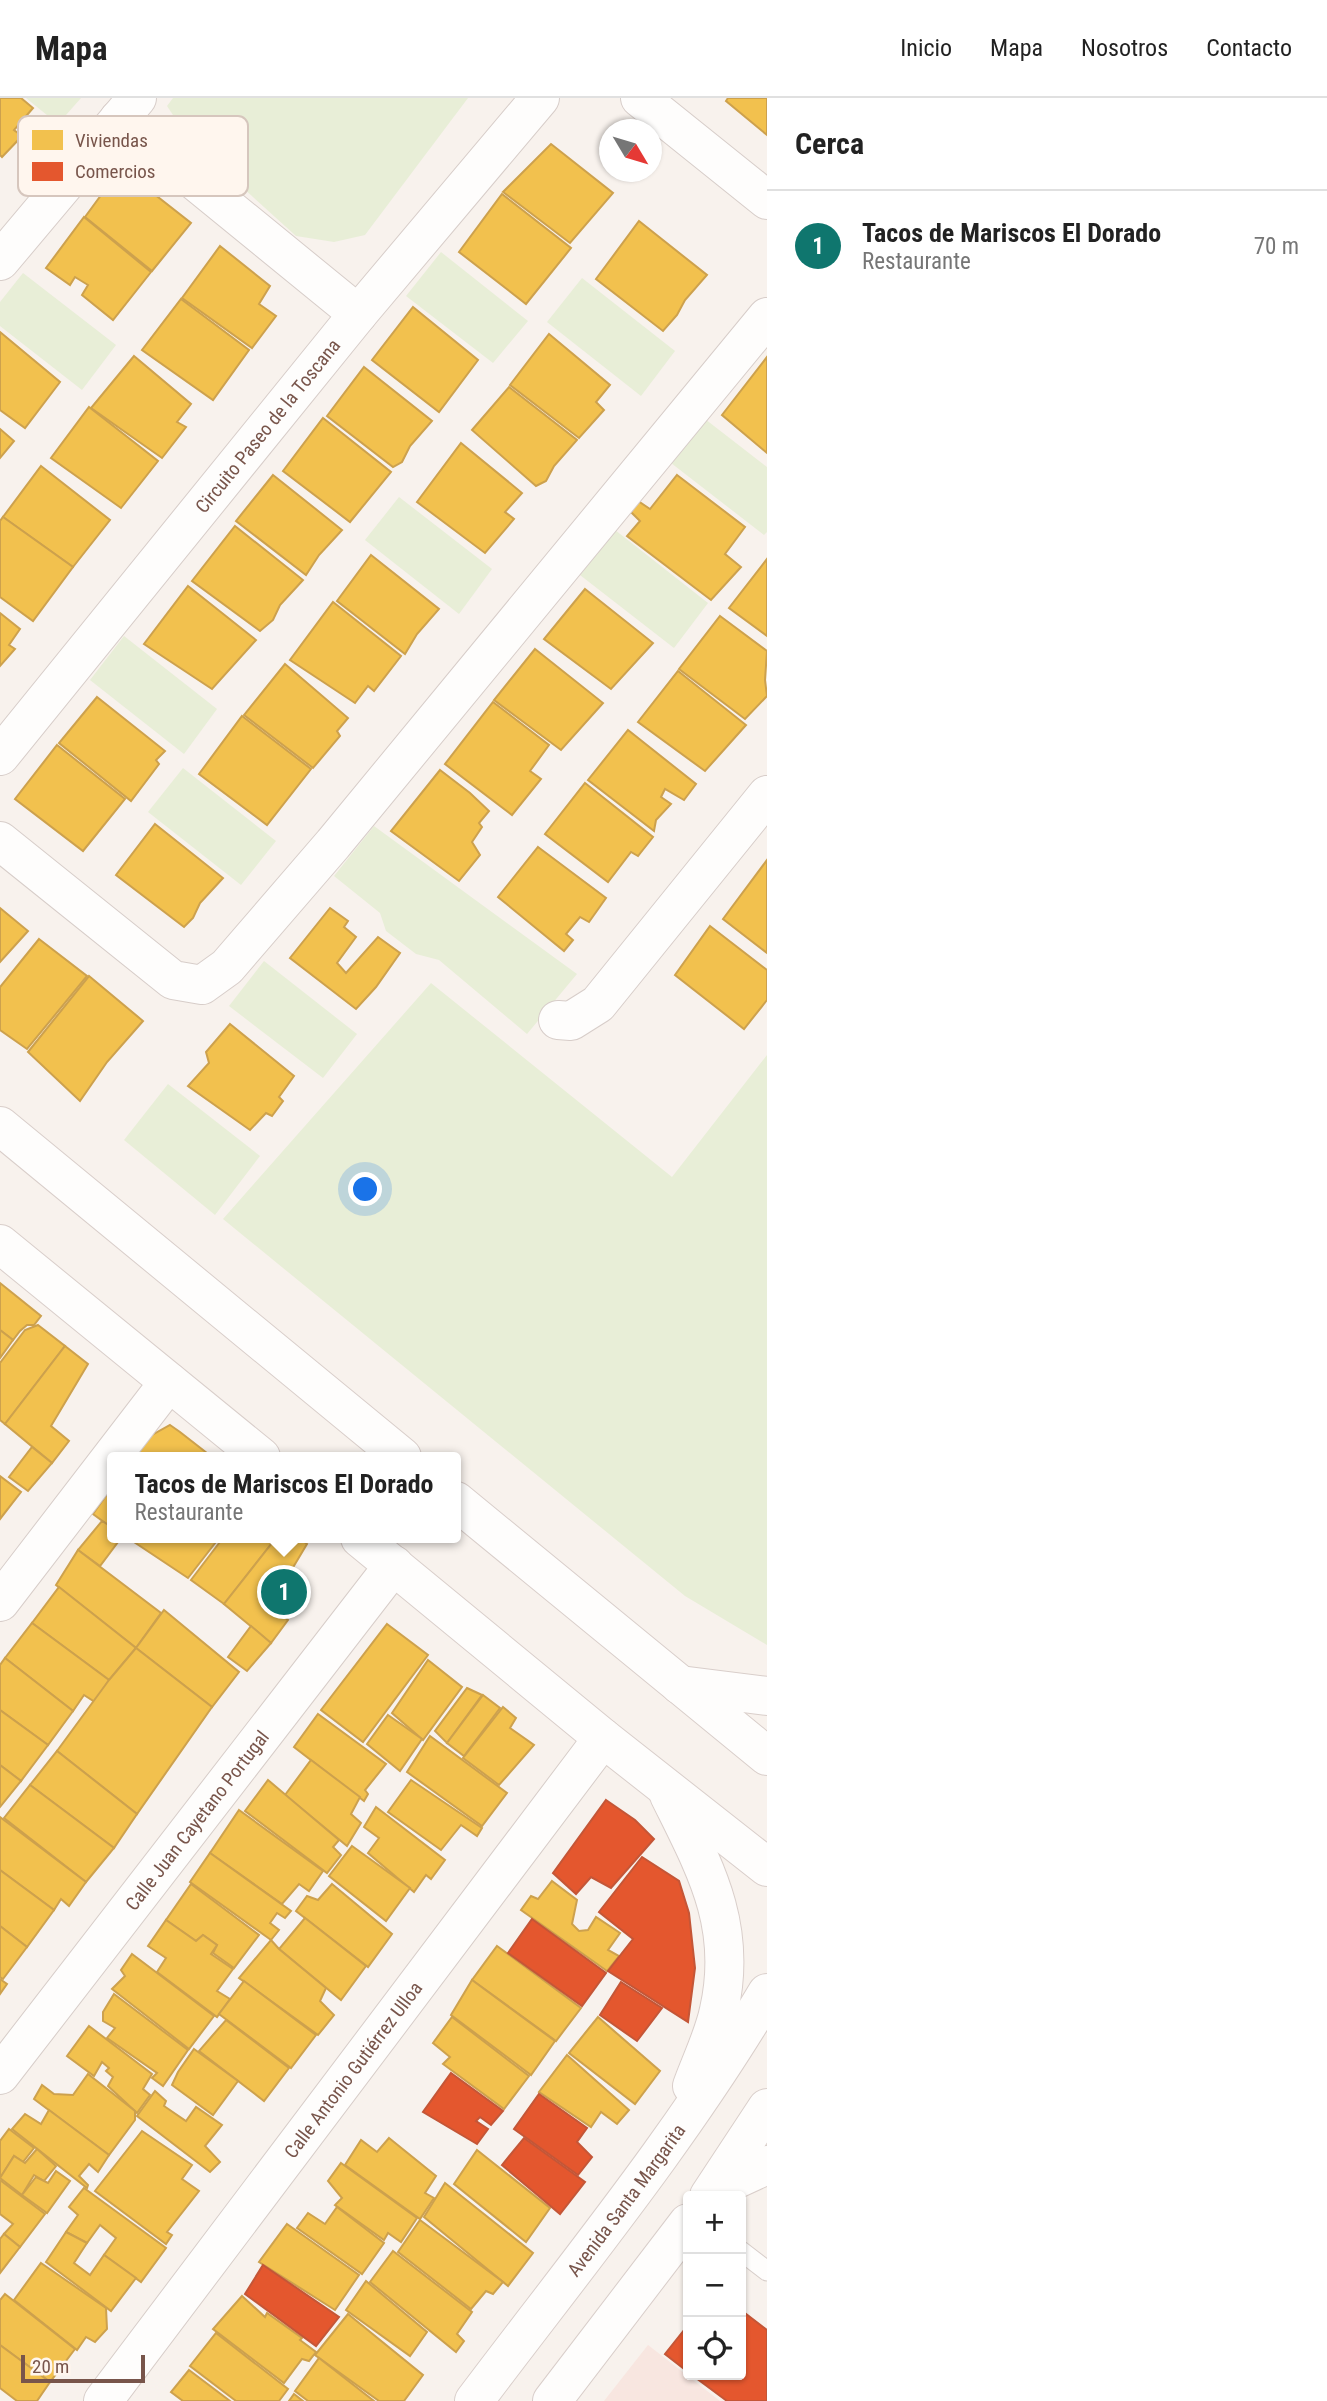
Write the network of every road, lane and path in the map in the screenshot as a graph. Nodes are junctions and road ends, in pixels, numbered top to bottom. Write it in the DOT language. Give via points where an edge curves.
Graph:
graph roads {
  1 [pos="540,98"];
  2 [pos="640,98"];
  3 [pos="54,196"];
  4 [pos="226,196"];
  5 [pos="767,200"];
  6 [pos="0,261"];
  7 [pos="358,314"];
  8 [pos="767,317"];
  9 [pos="0,756"];
  10 [pos="767,795"];
  11 [pos="0,841"];
  12 [pos="558,1020"];
  13 [pos="3,1133"];
  14 [pos="0,1244"];
  15 [pos="169,1382"];
  16 [pos="115,1452"];
  17 [pos="255,1452"];
  18 [pos="396,1452"];
  19 [pos="107,1463"];
  20 [pos="461,1505"];
  21 [pos="366,1543"];
  22 [pos="394,1565"];
  23 [pos="0,1602"];
  24 [pos="680,1685"];
  25 [pos="767,1696"];
  26 [pos="603,1738"];
  27 [pos="767,1756"];
  28 [pos="665,1787"];
  29 [pos="767,1867"];
  30 [pos="767,1993"];
  31 [pos="0,2075"];
  32 [pos="767,2108"];
  33 [pos="675,2134"];
  34 [pos="767,2165"];
  35 [pos="713,2191"];
  36 [pos="716,2191"];
  37 [pos="683,2230"];
  38 [pos="745,2254"];
  39 [pos="767,2272"];
  40 [pos="103,2401"];
  41 [pos="474,2401"];
  42 [pos="552,2401"];
  1 -- 7 [label="street, Circuito Paseo de la Toscana"];
  2 -- 5 [label="street"];
  3 -- 6 [label="street"];
  4 -- 7 [label="street"];
  7 -- 9 [label="street, Circuito Paseo de la Toscana"];
  8 -- 11 [label="street" via="333,844 227,967 202,985 173,980"];
  10 -- 12 [label="street" via="598,1004 571,1021"];
  13 -- 18 [label="street"];
  14 -- 15 [label="street"];
  15 -- 16 [label="street"];
  15 -- 17 [label="street"];
  19 -- 23 [label="street"];
  20 -- 24 [label="street"];
  21 -- 22 [label="street"];
  22 -- 26 [label="street"];
  22 -- 31 [label="street, Calle Juan Cayetano Portugal"];
  24 -- 25 [label="street"];
  24 -- 27 [label="street"];
  26 -- 28 [label="street"];
  26 -- 40 [label="street, Calle Antonio Gutiérrez Ulloa"];
  28 -- 29 [label="street"];
  28 -- 33 [label="street" via="716,1896 726,1950 719,2010"];
  30 -- 33 [label="street, Avenida Santa Margarita"];
  32 -- 35 [label="street"];
  33 -- 41 [label="street, Avenida Santa Margarita"];
  34 -- 36 [label="street"];
  37 -- 42 [label="street"];
  38 -- 39 [label="lane"];
}
